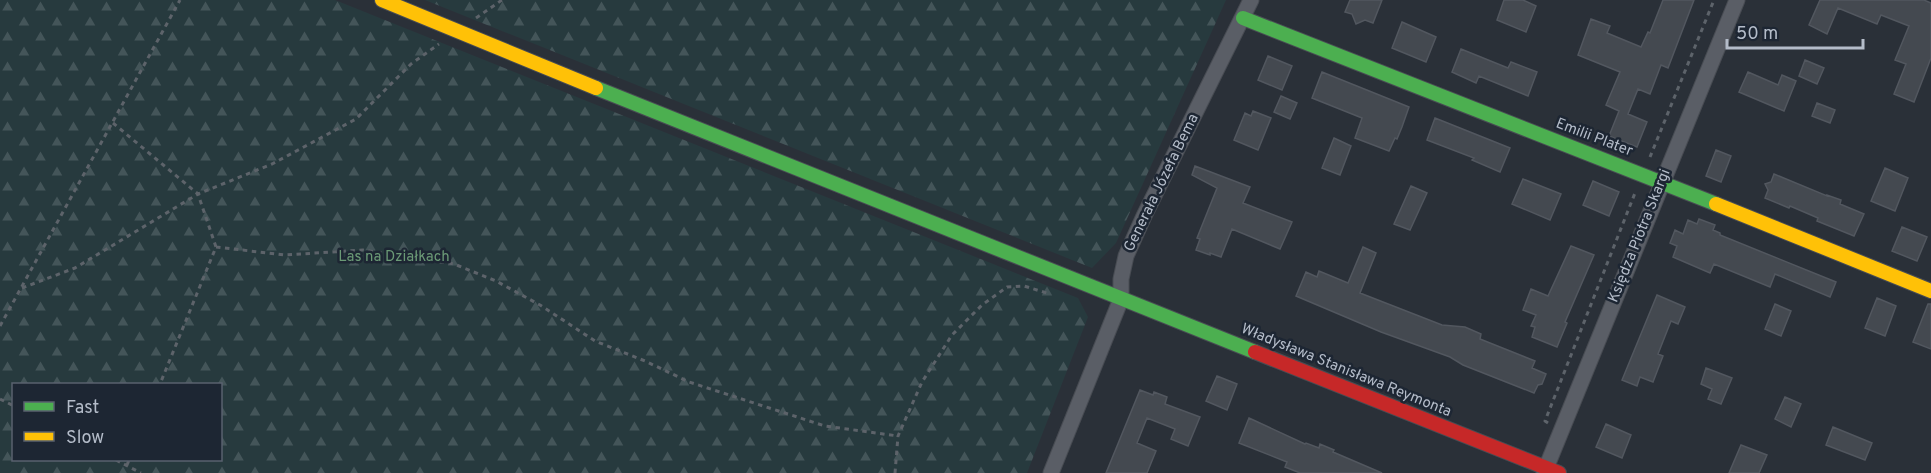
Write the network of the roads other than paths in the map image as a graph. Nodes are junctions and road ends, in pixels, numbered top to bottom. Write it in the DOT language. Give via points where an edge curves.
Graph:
graph roads {
  1 [pos="382,0"];
  2 [pos="1251,0"];
  3 [pos="1737,0"];
  4 [pos="1243,18"];
  5 [pos="1662,183"];
  6 [pos="1931,291"];
  7 [pos="1121,299"];
  8 [pos="1550,471"];
  9 [pos="1052,473"];
  1 -- 7 [label="main road, Władysława Stanisława Reymonta"];
  2 -- 4 [label="street, Generała Józefa Bema"];
  3 -- 5 [label="street, Księdza Piotra Skargi"];
  4 -- 5 [label="main road, Emilii Plater"];
  4 -- 7 [label="street, Generała Józefa Bema" via="1126,256"];
  5 -- 6 [label="main road, Emilii Plater"];
  5 -- 8 [label="street, Księdza Piotra Skargi"];
  7 -- 8 [label="main road, Władysława Stanisława Reymonta"];
  7 -- 9 [label="street, Generała Józefa Bema"];
}
